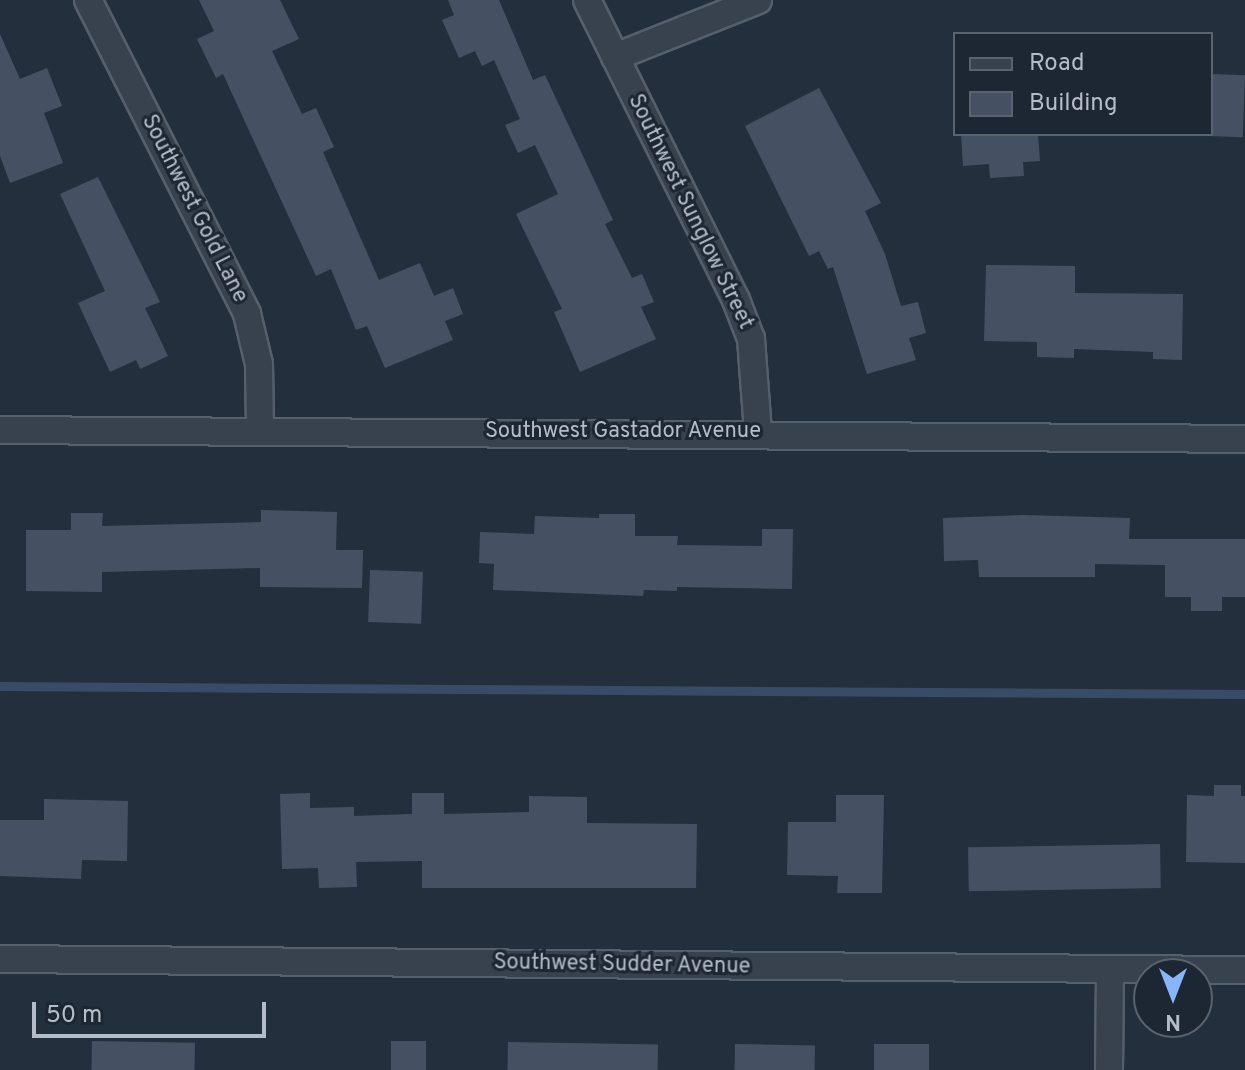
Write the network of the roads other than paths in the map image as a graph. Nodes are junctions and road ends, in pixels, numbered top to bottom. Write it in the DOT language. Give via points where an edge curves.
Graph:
graph roads {
  1 [pos="88,0"];
  2 [pos="587,0"];
  3 [pos="758,0"];
  4 [pos="615,57"];
  5 [pos="0,430"];
  6 [pos="260,430"];
  7 [pos="758,433"];
  8 [pos="1245,439"];
  9 [pos="0,959"];
  10 [pos="1110,970"];
  11 [pos="1245,970"];
  12 [pos="1109,1070"];
  1 -- 6 [label="street, Southwest Gold Lane" via="247,314 259,364"];
  2 -- 4 [label="street, Southwest Sunglow Street"];
  3 -- 4 [label="street"];
  4 -- 7 [label="street, Southwest Sunglow Street" via="746,326 755,367"];
  5 -- 6 [label="street, Southwest Gastador Avenue"];
  6 -- 7 [label="street, Southwest Gastador Avenue"];
  7 -- 8 [label="street, Southwest Gastador Avenue"];
  9 -- 10 [label="street, Southwest Sudder Avenue"];
  10 -- 11 [label="street, Southwest Sudder Avenue"];
  10 -- 12 [label="street"];
}
